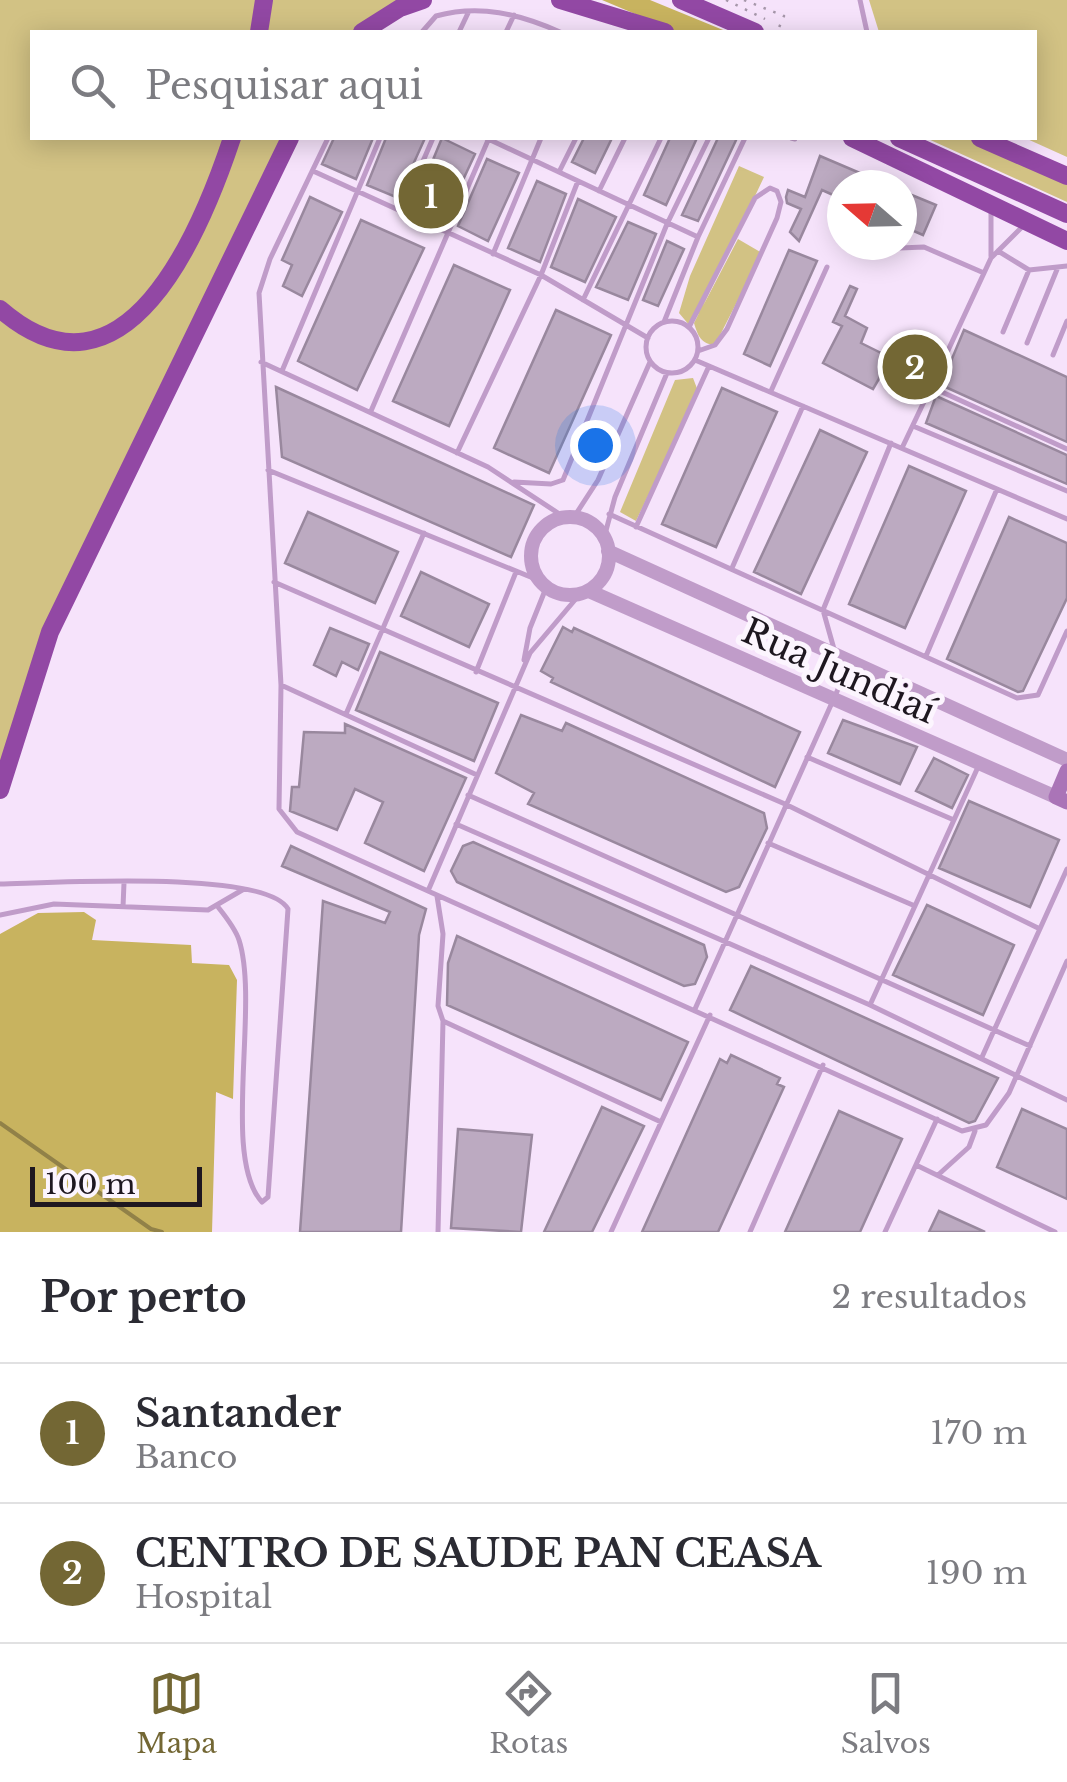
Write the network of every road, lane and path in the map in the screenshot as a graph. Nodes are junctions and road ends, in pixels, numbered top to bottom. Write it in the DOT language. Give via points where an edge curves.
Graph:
graph roads {
  1 [pos="264,0"];
  2 [pos="423,0"];
  3 [pos="560,0"];
  4 [pos="597,0"];
  5 [pos="681,0"];
  6 [pos="744,0"];
  7 [pos="860,0"];
  8 [pos="469,10"];
  9 [pos="514,15"];
  10 [pos="540,24"];
  11 [pos="260,30"];
  12 [pos="365,30"];
  13 [pos="424,30"];
  14 [pos="461,30"];
  15 [pos="507,30"];
  16 [pos="537,30"];
  17 [pos="555,30"];
  18 [pos="659,30"];
  19 [pos="669,30"];
  20 [pos="749,30"];
  21 [pos="779,30"];
  22 [pos="867,30"];
  23 [pos="231,140"];
  24 [pos="289,140"];
  25 [pos="327,140"];
  26 [pos="379,140"];
  27 [pos="431,140"];
  28 [pos="487,140"];
  29 [pos="492,140"];
  30 [pos="540,140"];
  31 [pos="575,140"];
  32 [pos="624,140"];
  33 [pos="660,140"];
  34 [pos="708,140"];
  35 [pos="744,140"];
  36 [pos="856,140"];
  37 [pos="903,140"];
  38 [pos="985,140"];
  39 [pos="532,158"];
  40 [pos="312,171"];
  41 [pos="559,172"];
  42 [pos="1067,176"];
  43 [pos="578,180"];
  44 [pos="599,191"];
  45 [pos="360,193"];
  46 [pos="991,204"];
  47 [pos="628,205"];
  48 [pos="401,212"];
  49 [pos="1067,214"];
  50 [pos="1028,222"];
  51 [pos="667,224"];
  52 [pos="448,234"];
  53 [pos="698,236"];
  54 [pos="1067,240"];
  55 [pos="917,247"];
  56 [pos="998,252"];
  57 [pos="494,254"];
  58 [pos="990,258"];
  59 [pos="1067,266"];
  60 [pos="827,267"];
  61 [pos="1058,268"];
  62 [pos="1029,270"];
  63 [pos="984,273"];
  64 [pos="541,275"];
  65 [pos="582,300"];
  66 [pos="0,309"];
  67 [pos="1067,321"];
  68 [pos="664,322"];
  69 [pos="628,326"];
  70 [pos="689,327"];
  71 [pos="1003,332"];
  72 [pos="648,338"];
  73 [pos="1027,343"];
  74 [pos="698,351"];
  75 [pos="1053,355"];
  76 [pos="695,360"];
  77 [pos="261,362"];
  78 [pos="650,362"];
  79 [pos="709,366"];
  80 [pos="282,371"];
  81 [pos="667,373"];
  82 [pos="931,387"];
  83 [pos="771,391"];
  84 [pos="804,405"];
  85 [pos="371,411"];
  86 [pos="913,426"];
  87 [pos="891,442"];
  88 [pos="902,448"];
  89 [pos="1067,449"];
  90 [pos="457,453"];
  91 [pos="267,470"];
  92 [pos="514,482"];
  93 [pos="997,488"];
  94 [pos="1067,491"];
  95 [pos="609,514"];
  96 [pos="569,517"];
  97 [pos="1067,519"];
  98 [pos="636,526"];
  99 [pos="424,534"];
  100 [pos="606,544"];
  101 [pos="732,568"];
  102 [pos="517,571"];
  103 [pos="274,582"];
  104 [pos="542,584"];
  105 [pos="584,593"];
  106 [pos="824,610"];
  107 [pos="383,630"];
  108 [pos="1067,631"];
  109 [pos="834,652"];
  110 [pos="926,656"];
  111 [pos="522,668"];
  112 [pos="476,672"];
  113 [pos="281,685"];
  114 [pos="514,689"];
  115 [pos="832,701"];
  116 [pos="346,714"];
  117 [pos="808,757"];
  118 [pos="1067,760"];
  119 [pos="978,767"];
  120 [pos="1067,771"];
  121 [pos="477,775"];
  122 [pos="0,790"];
  123 [pos="468,795"];
  124 [pos="1061,800"];
  125 [pos="785,804"];
  126 [pos="954,820"];
  127 [pos="456,824"];
  128 [pos="768,842"];
  129 [pos="1067,868"];
  130 [pos="928,878"];
  131 [pos="124,883"];
  132 [pos="0,884"];
  133 [pos="246,887"];
  134 [pos="428,890"];
  135 [pos="437,895"];
  136 [pos="915,906"];
  137 [pos="123,907"];
  138 [pos="218,907"];
  139 [pos="0,914"];
  140 [pos="736,915"];
  141 [pos="1038,928"];
  142 [pos="725,940"];
  143 [pos="1067,961"];
  144 [pos="882,979"];
  145 [pos="870,1005"];
  146 [pos="695,1009"];
  147 [pos="710,1016"];
  148 [pos="443,1021"];
  149 [pos="994,1030"];
  150 [pos="1030,1046"];
  151 [pos="981,1058"];
  152 [pos="823,1065"];
  153 [pos="1016,1076"];
  154 [pos="1067,1100"];
  155 [pos="937,1118"];
  156 [pos="661,1122"];
  157 [pos="975,1131"];
  158 [pos="916,1165"];
  159 [pos="938,1175"];
  160 [pos="438,1232"];
  161 [pos="611,1232"];
  162 [pos="750,1232"];
  163 [pos="885,1232"];
  164 [pos="1055,1232"];
  1 -- 11 [label="highway"];
  2 -- 12 [label="highway"];
  3 -- 18 [label="highway"];
  4 -- 19 [label="highway"];
  5 -- 20 [label="highway"];
  6 -- 21 [label="path" via="784,16"];
  7 -- 22 [label="lane"];
  8 -- 9 [label="lane"];
  8 -- 13 [label="lane" via="436,16"];
  8 -- 14 [label="lane"];
  9 -- 10 [label="lane"];
  9 -- 15 [label="lane"];
  10 -- 16 [label="lane"];
  10 -- 17 [label="lane"];
  23 -- 66 [label="highway" via="170,281 120,328 80,341 54,339 20,326"];
  24 -- 122 [label="highway" via="50,632"];
  25 -- 40 [label="lane"];
  26 -- 45 [label="lane"];
  27 -- 48 [label="lane"];
  28 -- 52 [label="lane"];
  29 -- 39 [label="lane"];
  30 -- 39 [label="lane"];
  31 -- 41 [label="lane"];
  32 -- 44 [label="lane"];
  33 -- 47 [label="lane"];
  34 -- 51 [label="lane"];
  35 -- 53 [label="lane"];
  36 -- 46 [label="highway"];
  37 -- 49 [label="highway"];
  38 -- 42 [label="highway"];
  39 -- 41 [label="lane"];
  39 -- 57 [label="lane"];
  40 -- 45 [label="lane"];
  40 -- 77 [label="lane" via="260,285"];
  41 -- 43 [label="lane"];
  43 -- 44 [label="lane"];
  43 -- 64 [label="lane"];
  44 -- 47 [label="lane"];
  45 -- 48 [label="lane"];
  45 -- 80 [label="lane"];
  46 -- 50 [label="highway"];
  46 -- 58 [label="lane"];
  47 -- 51 [label="lane"];
  47 -- 65 [label="lane"];
  48 -- 52 [label="lane"];
  50 -- 54 [label="highway"];
  50 -- 56 [label="lane"];
  51 -- 53 [label="lane"];
  51 -- 69 [label="lane"];
  52 -- 57 [label="lane"];
  52 -- 85 [label="lane"];
  53 -- 68 [label="lane"];
  55 -- 63 [label="lane"];
  56 -- 58 [label="lane"];
  56 -- 62 [label="lane"];
  57 -- 64 [label="lane"];
  58 -- 63 [label="lane"];
  59 -- 61 [label="lane"];
  60 -- 83 [label="lane"];
  61 -- 62 [label="lane"];
  61 -- 73 [label="lane"];
  62 -- 71 [label="lane"];
  63 -- 82 [label="lane"];
  64 -- 65 [label="lane"];
  64 -- 90 [label="lane"];
  65 -- 69 [label="lane"];
  67 -- 75 [label="lane"];
  68 -- 70 [label="lane"];
  68 -- 72 [label="lane"];
  69 -- 72 [label="lane"];
  69 -- 92 [label="lane" via="563,480"];
  70 -- 74 [label="lane"];
  70 -- 74 [label="lane" via="755,198 770,188 777,192 777,218 727,329 715,345"];
  72 -- 78 [label="lane"];
  74 -- 76 [label="lane"];
  76 -- 79 [label="lane"];
  76 -- 81 [label="lane" via="682,372"];
  77 -- 80 [label="lane"];
  77 -- 91 [label="lane"];
  78 -- 81 [label="lane"];
  78 -- 96 [label="lane" via="598,480"];
  79 -- 83 [label="lane"];
  79 -- 98 [label="lane"];
  80 -- 85 [label="lane"];
  81 -- 95 [label="lane"];
  82 -- 86 [label="lane"];
  82 -- 89 [label="lane"];
  83 -- 84 [label="lane"];
  84 -- 87 [label="lane"];
  84 -- 101 [label="lane"];
  85 -- 90 [label="lane"];
  86 -- 88 [label="lane"];
  86 -- 94 [label="lane"];
  87 -- 88 [label="lane"];
  87 -- 106 [label="lane"];
  88 -- 93 [label="lane"];
  90 -- 92 [label="lane"];
  91 -- 99 [label="lane"];
  91 -- 103 [label="lane"];
  92 -- 96 [label="lane"];
  93 -- 97 [label="lane"];
  93 -- 110 [label="lane"];
  95 -- 98 [label="lane"];
  95 -- 100 [label="lane"];
  96 -- 100 [label="street" via="592,524"];
  96 -- 104 [label="street" via="551,522 534,541 532,568"];
  98 -- 101 [label="lane"];
  99 -- 102 [label="lane"];
  99 -- 107 [label="lane"];
  100 -- 105 [label="street" via="605,574"];
  100 -- 109 [label="street, Rua Jundiaí"];
  101 -- 106 [label="lane"];
  102 -- 104 [label="lane"];
  102 -- 112 [label="lane"];
  103 -- 107 [label="lane"];
  103 -- 113 [label="lane"];
  104 -- 105 [label="street"];
  104 -- 111 [label="lane"];
  105 -- 111 [label="lane"];
  105 -- 115 [label="street, Rua Jundiaí"];
  106 -- 109 [label="lane"];
  106 -- 110 [label="lane"];
  107 -- 112 [label="lane"];
  107 -- 116 [label="lane"];
  108 -- 110 [label="lane" via="1049,679 1028,700"];
  109 -- 115 [label="lane" via="842,667"];
  109 -- 118 [label="street, Rua Jundiaí"];
  111 -- 114 [label="lane"];
  112 -- 114 [label="lane"];
  113 -- 116 [label="lane"];
  113 -- 134 [label="lane" via="278,796 284,819 297,832"];
  114 -- 121 [label="lane"];
  114 -- 125 [label="lane"];
  115 -- 117 [label="lane"];
  115 -- 119 [label="street, Rua Jundiaí"];
  116 -- 121 [label="lane"];
  117 -- 125 [label="lane"];
  117 -- 126 [label="lane"];
  119 -- 124 [label="street, Rua Jundiaí"];
  119 -- 126 [label="lane"];
  120 -- 124 [label="main road"];
  121 -- 123 [label="lane"];
  123 -- 127 [label="lane"];
  123 -- 140 [label="lane"];
  125 -- 128 [label="lane"];
  125 -- 130 [label="lane"];
  126 -- 130 [label="lane"];
  127 -- 134 [label="lane"];
  127 -- 142 [label="lane"];
  128 -- 136 [label="lane"];
  128 -- 140 [label="lane"];
  129 -- 141 [label="lane"];
  130 -- 136 [label="lane"];
  130 -- 141 [label="lane"];
  131 -- 132 [label="lane"];
  131 -- 133 [label="lane"];
  131 -- 137 [label="lane"];
  133 -- 138 [label="lane"];
  133 -- 138 [label="lane" via="278,897 288,908 268,1197 262,1202 242,1136 243,954"];
  134 -- 135 [label="lane"];
  135 -- 146 [label="lane"];
  135 -- 148 [label="lane"];
  136 -- 144 [label="lane"];
  137 -- 138 [label="lane"];
  137 -- 139 [label="lane" via="54,904"];
  140 -- 142 [label="lane"];
  140 -- 144 [label="lane"];
  141 -- 149 [label="lane"];
  142 -- 145 [label="lane"];
  142 -- 146 [label="lane"];
  143 -- 150 [label="lane"];
  144 -- 145 [label="lane"];
  144 -- 149 [label="lane"];
  145 -- 151 [label="lane"];
  146 -- 147 [label="lane"];
  147 -- 152 [label="lane"];
  147 -- 156 [label="lane"];
  148 -- 156 [label="lane"];
  148 -- 160 [label="lane"];
  149 -- 150 [label="lane"];
  149 -- 151 [label="lane"];
  150 -- 153 [label="lane"];
  151 -- 153 [label="lane"];
  152 -- 155 [label="lane"];
  152 -- 162 [label="lane"];
  153 -- 154 [label="lane"];
  153 -- 157 [label="lane" via="995,1115"];
  155 -- 157 [label="lane"];
  155 -- 158 [label="lane"];
  156 -- 161 [label="lane"];
  157 -- 159 [label="lane" via="970,1147"];
  158 -- 159 [label="lane"];
  158 -- 163 [label="lane"];
  159 -- 164 [label="lane"];
}
